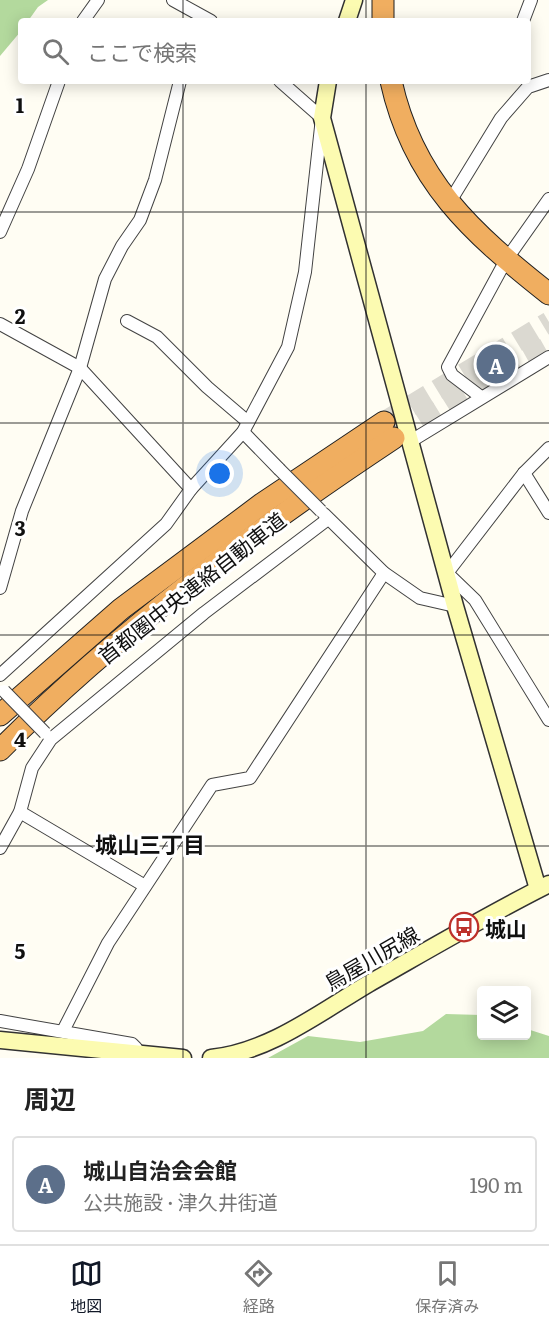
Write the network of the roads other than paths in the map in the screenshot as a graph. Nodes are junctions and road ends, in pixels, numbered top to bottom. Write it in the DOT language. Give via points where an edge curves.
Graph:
graph roads {
  1 [pos="98,0"];
  2 [pos="173,0"];
  3 [pos="354,0"];
  4 [pos="383,0"];
  5 [pos="531,0"];
  6 [pos="85,18"];
  7 [pos="204,18"];
  8 [pos="348,18"];
  9 [pos="383,18"];
  10 [pos="524,18"];
  11 [pos="549,80"];
  12 [pos="531,83"];
  13 [pos="58,84"];
  14 [pos="179,84"];
  15 [pos="283,84"];
  16 [pos="327,84"];
  17 [pos="392,84"];
  18 [pos="524,84"];
  19 [pos="322,118"];
  20 [pos="549,199"];
  21 [pos="449,203"];
  22 [pos="0,232"];
  23 [pos="506,260"];
  24 [pos="549,294"];
  25 [pos="127,321"];
  26 [pos="0,324"];
  27 [pos="549,357"];
  28 [pos="80,368"];
  29 [pos="481,397"];
  30 [pos="245,427"];
  31 [pos="396,434"];
  32 [pos="549,448"];
  33 [pos="524,473"];
  34 [pos="191,489"];
  35 [pos="549,513"];
  36 [pos="324,515"];
  37 [pos="384,573"];
  38 [pos="447,573"];
  39 [pos="0,588"];
  40 [pos="455,606"];
  41 [pos="0,675"];
  42 [pos="2,689"];
  43 [pos="0,715"];
  44 [pos="549,720"];
  45 [pos="48,736"];
  46 [pos="0,750"];
  47 [pos="20,812"];
  48 [pos="0,848"];
  49 [pos="145,886"];
  50 [pos="543,887"];
  51 [pos="0,1021"];
  52 [pos="63,1031"];
  53 [pos="0,1040"];
  54 [pos="137,1054"];
  55 [pos="183,1058"];
  56 [pos="211,1058"];
  1 -- 6 [label="street"];
  2 -- 7 [label="street"];
  3 -- 8 [label="street"];
  4 -- 9 [label="highway"];
  5 -- 10 [label="street"];
  11 -- 12 [label="street"];
  13 -- 22 [label="street" via="28,169"];
  14 -- 28 [label="street" via="155,180 140,220 105,279"];
  15 -- 19 [label="street"];
  16 -- 19 [label="street"];
  17 -- 21 [label="highway" via="416,151"];
  18 -- 21 [label="street"];
  19 -- 30 [label="street" via="305,272 288,347"];
  19 -- 31 [label="street"];
  20 -- 23 [label="street"];
  21 -- 23 [label="highway"];
  23 -- 24 [label="highway"];
  23 -- 29 [label="street" via="448,367 452,375"];
  25 -- 30 [label="street" via="157,337"];
  26 -- 28 [label="street"];
  27 -- 29 [label="street" via="523,365"];
  28 -- 34 [label="street"];
  28 -- 39 [label="street" via="22,511"];
  29 -- 31 [label="street"];
  30 -- 34 [label="street"];
  30 -- 36 [label="street, bridge"];
  31 -- 38 [label="street"];
  31 -- 43 [label="highway, 首都圏中央連絡自動車道" via="263,503 129,602"];
  31 -- 46 [label="highway, 首都圏中央連絡自動車道" via="204,572 81,674"];
  32 -- 33 [label="street"];
  33 -- 35 [label="street"];
  33 -- 38 [label="street"];
  34 -- 41 [label="street" via="166,524"];
  36 -- 37 [label="street"];
  36 -- 45 [label="street"];
  37 -- 40 [label="street" via="420,598"];
  37 -- 49 [label="street" via="250,778 212,785"];
  38 -- 40 [label="street"];
  38 -- 44 [label="street" via="475,600"];
  40 -- 50 [label="street"];
  42 -- 45 [label="street, bridge"];
  45 -- 47 [label="street" via="32,768"];
  47 -- 48 [label="street"];
  47 -- 49 [label="street"];
  49 -- 52 [label="street" via="108,943"];
  50 -- 56 [label="street, 鳥屋川尻線" via="276,1038 239,1053"];
  51 -- 52 [label="street"];
  52 -- 54 [label="street" via="132,1044"];
  53 -- 54 [label="street"];
  54 -- 55 [label="street"];
}
